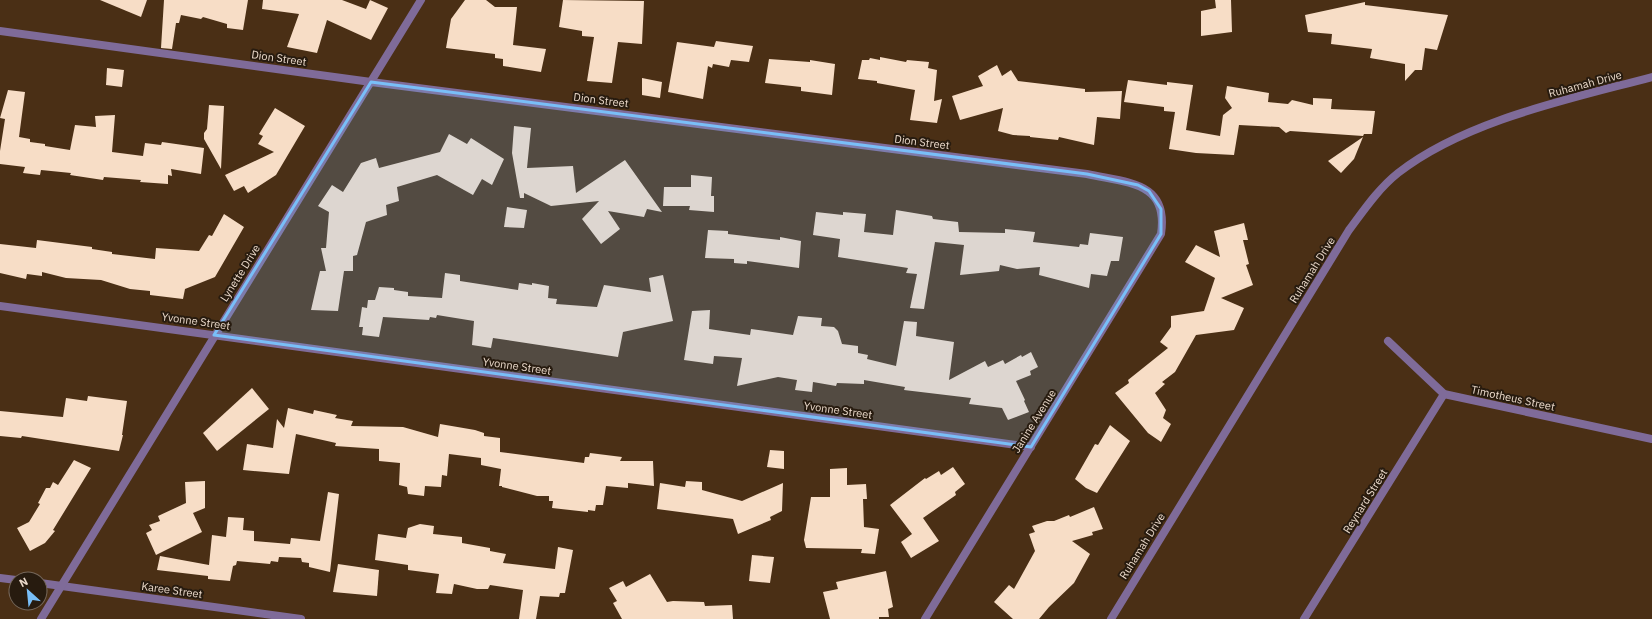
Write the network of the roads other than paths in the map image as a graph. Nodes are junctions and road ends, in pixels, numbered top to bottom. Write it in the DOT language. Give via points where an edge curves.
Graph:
graph roads {
  1 [pos="421,0"];
  2 [pos="0,31"];
  3 [pos="1652,77"];
  4 [pos="371,82"];
  5 [pos="1161,234"];
  6 [pos="0,306"];
  7 [pos="214,335"];
  8 [pos="1388,341"];
  9 [pos="1444,394"];
  10 [pos="1652,439"];
  11 [pos="1031,448"];
  12 [pos="48,584"];
  13 [pos="62,586"];
  14 [pos="41,619"];
  15 [pos="301,619"];
  16 [pos="925,619"];
  17 [pos="1110,619"];
  18 [pos="1304,619"];
  1 -- 4 [label="street, Lynette Drive"];
  2 -- 4 [label="street, Dion Street"];
  3 -- 17 [label="street, Ruhamah Drive" via="1516,115 1460,137 1426,153 1398,173 1374,195 1349,230"];
  4 -- 5 [label="street, Dion Street" via="1087,174 1138,185 1149,191 1161,209"];
  4 -- 7 [label="street, Lynette Drive"];
  5 -- 11 [label="street, Janine Avenue"];
  6 -- 7 [label="street, Yvonne Street"];
  7 -- 11 [label="street, Yvonne Street"];
  7 -- 13 [label="street, Lynette Drive"];
  8 -- 9 [label="street"];
  9 -- 10 [label="street, Timotheus Street"];
  9 -- 18 [label="street, Reynard Street"];
  11 -- 16 [label="street, Janine Avenue"];
  12 -- 13 [label="street, Karee Street"];
  13 -- 14 [label="street, Lynette Drive"];
  13 -- 15 [label="street, Karee Street"];
}
